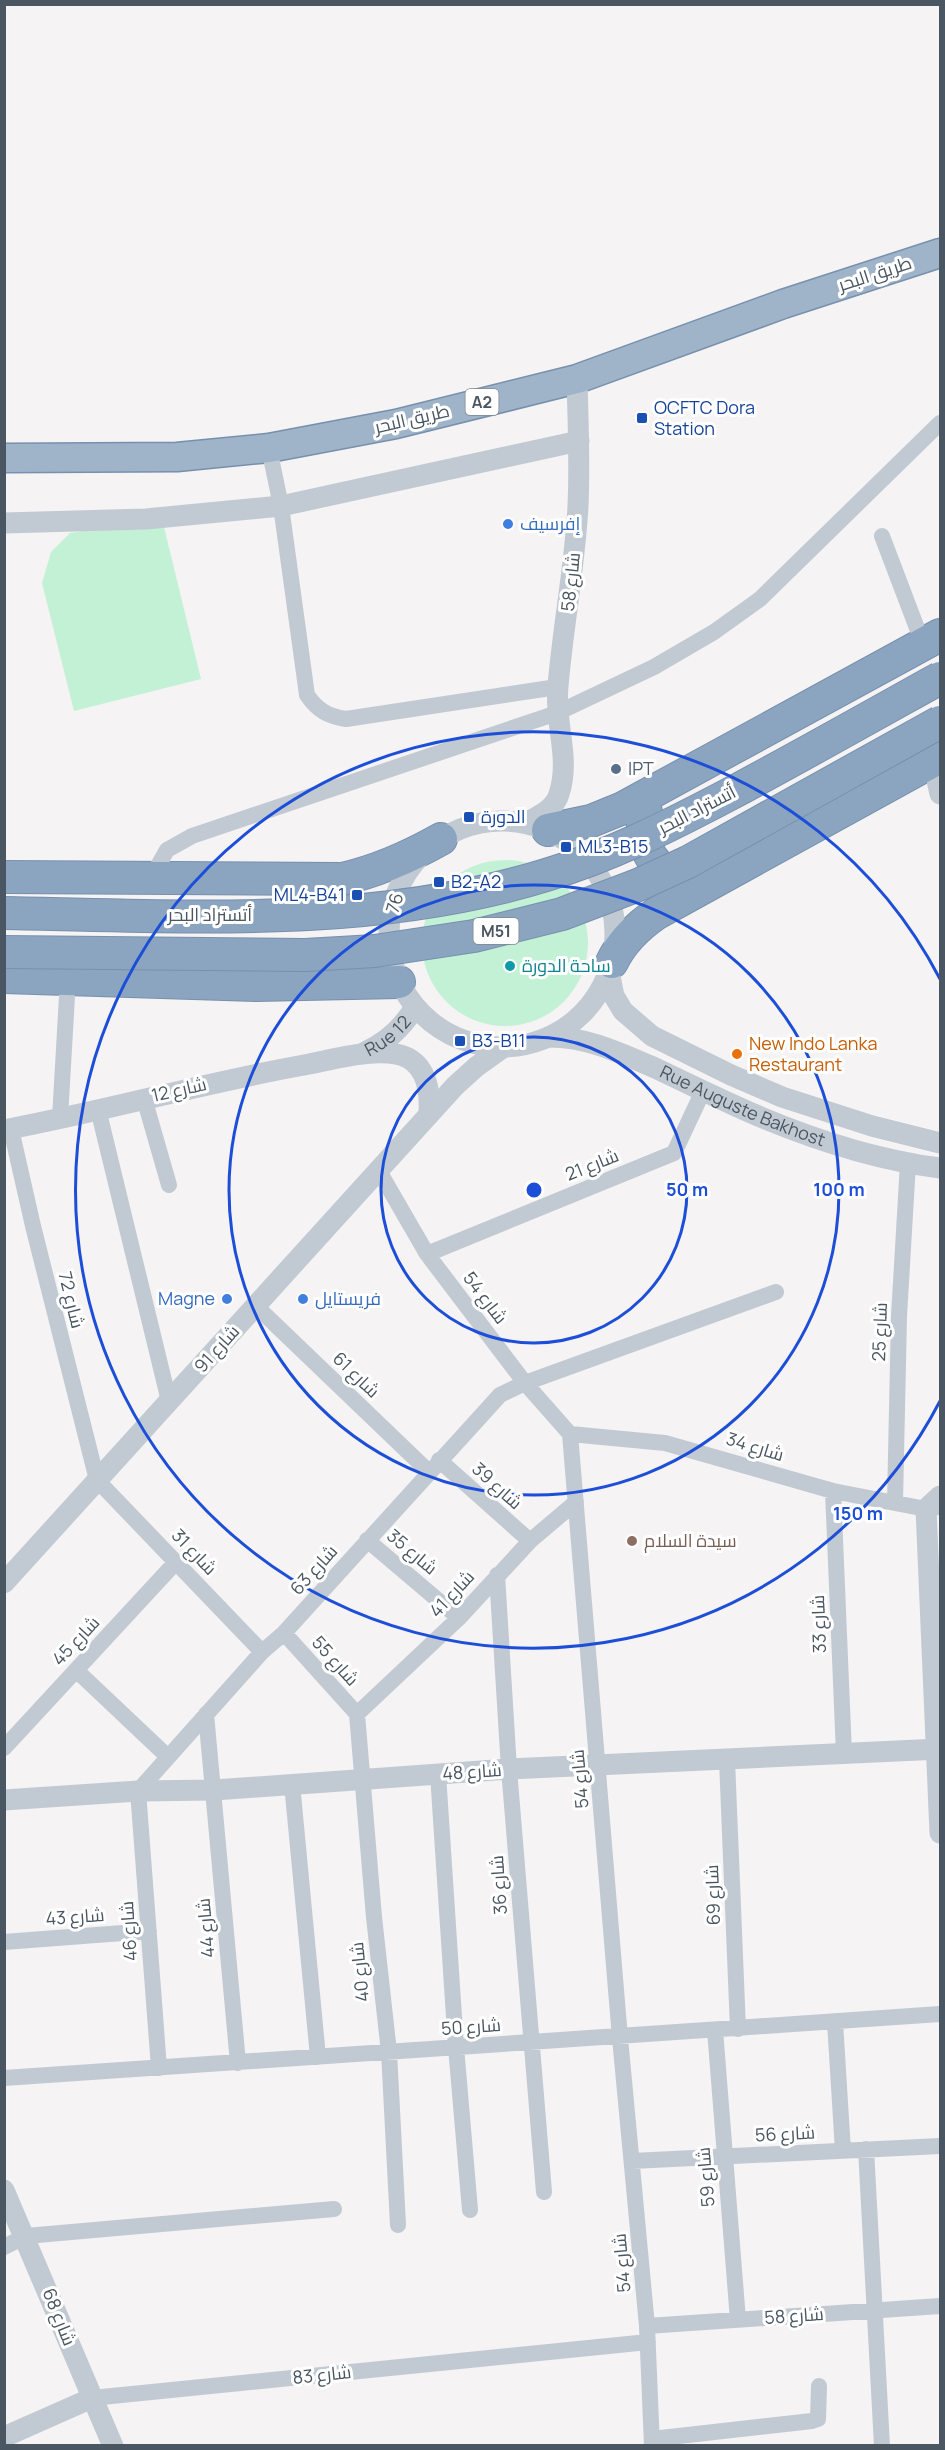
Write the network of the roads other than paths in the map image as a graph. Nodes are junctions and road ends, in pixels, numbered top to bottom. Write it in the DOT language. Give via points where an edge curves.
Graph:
graph roads {
  1 [pos="940,253"];
  2 [pos="576,379"];
  3 [pos="940,423"];
  4 [pos="579,441"];
  5 [pos="269,448"];
  6 [pos="4,458"];
  7 [pos="281,506"];
  8 [pos="4,523"];
  9 [pos="882,536"];
  10 [pos="932,639"];
  11 [pos="940,678"];
  12 [pos="557,687"];
  13 [pos="557,713"];
  14 [pos="940,722"];
  15 [pos="937,760"];
  16 [pos="658,790"];
  17 [pos="940,794"];
  18 [pos="537,827"];
  19 [pos="441,839"];
  20 [pos="4,877"];
  21 [pos="152,878"];
  22 [pos="702,887"];
  23 [pos="4,913"];
  24 [pos="4,952"];
  25 [pos="611,966"];
  26 [pos="4,977"];
  27 [pos="68,979"];
  28 [pos="407,994"];
  29 [pos="548,1037"];
  30 [pos="504,1047"];
  31 [pos="354,1056"];
  32 [pos="704,1091"];
  33 [pos="144,1098"];
  34 [pos="98,1109"];
  35 [pos="429,1114"];
  36 [pos="60,1118"];
  37 [pos="8,1130"];
  38 [pos="940,1143"];
  39 [pos="908,1163"];
  40 [pos="940,1168"];
  41 [pos="379,1171"];
  42 [pos="169,1185"];
  43 [pos="427,1254"];
  44 [pos="776,1292"];
  45 [pos="256,1306"];
  46 [pos="525,1383"];
  47 [pos="169,1401"];
  48 [pos="570,1434"];
  49 [pos="434,1466"];
  50 [pos="97,1480"];
  51 [pos="833,1491"];
  52 [pos="576,1502"];
  53 [pos="895,1502"];
  54 [pos="936,1504"];
  55 [pos="367,1540"];
  56 [pos="530,1541"];
  57 [pos="176,1562"];
  58 [pos="497,1575"];
  59 [pos="4,1583"];
  60 [pos="459,1618"];
  61 [pos="284,1634"];
  62 [pos="262,1652"];
  63 [pos="76,1670"];
  64 [pos="206,1714"];
  65 [pos="357,1714"];
  66 [pos="4,1748"];
  67 [pos="938,1749"];
  68 [pos="844,1754"];
  69 [pos="168,1757"];
  70 [pos="727,1760"];
  71 [pos="598,1765"];
  72 [pos="509,1769"];
  73 [pos="438,1774"];
  74 [pos="363,1779"];
  75 [pos="292,1784"];
  76 [pos="214,1790"];
  77 [pos="138,1791"];
  78 [pos="4,1800"];
  79 [pos="940,1833"];
  80 [pos="149,1931"];
  81 [pos="4,1942"];
  82 [pos="940,2014"];
  83 [pos="835,2022"];
  84 [pos="738,2029"];
  85 [pos="715,2030"];
  86 [pos="620,2038"];
  87 [pos="531,2042"];
  88 [pos="456,2048"];
  89 [pos="389,2052"];
  90 [pos="318,2057"];
  91 [pos="238,2063"];
  92 [pos="159,2068"];
  93 [pos="4,2078"];
  94 [pos="940,2146"];
  95 [pos="866,2150"];
  96 [pos="843,2151"];
  97 [pos="724,2157"];
  98 [pos="632,2161"];
  99 [pos="4,2190"];
  100 [pos="544,2192"];
  101 [pos="334,2210"];
  102 [pos="470,2210"];
  103 [pos="398,2225"];
  104 [pos="26,2236"];
  105 [pos="4,2247"];
  106 [pos="940,2306"];
  107 [pos="875,2310"];
  108 [pos="738,2320"];
  109 [pos="648,2334"];
  110 [pos="819,2386"];
  111 [pos="92,2398"];
  112 [pos="4,2437"];
  113 [pos="652,2442"];
  114 [pos="113,2445"];
  115 [pos="882,2445"];
  1 -- 2 [label="highway, طريق البحر / A2" via="783,304"];
  2 -- 4 [label="street, شارع 58"];
  2 -- 5 [label="highway, طريق البحر / A2" via="396,424"];
  3 -- 13 [label="street" via="760,598 714,632 654,667"];
  4 -- 7 [label="street"];
  4 -- 12 [label="street, شارع 58" via="577,517"];
  5 -- 6 [label="highway, طريق البحر / A2" via="177,457"];
  5 -- 7 [label="street"];
  7 -- 8 [label="street" via="146,519"];
  7 -- 12 [label="street" via="307,695 315,707 329,716 346,719"];
  9 -- 10 [label="street"];
  10 -- 16 [label="highway"];
  11 -- 23 [label="highway, أتستراد البحر / M51, bridge" via="771,772 622,848 547,875 471,895 392,909 237,916"];
  12 -- 13 [label="street, شارع 58"];
  13 -- 18 [label="street, شارع 58" via="564,776 558,798"];
  13 -- 21 [label="street" via="192,836 167,850"];
  14 -- 24 [label="highway, M51, bridge" via="688,862 638,885 562,914 474,936 375,951 305,955"];
  15 -- 17 [label="street"];
  15 -- 22 [label="highway"];
  16 -- 18 [label="highway" via="591,821"];
  16 -- 22 [label="highway" via="650,802 643,831 652,860 673,880"];
  18 -- 19 [label="street, 76" via="496,821 468,826"];
  18 -- 25 [label="street" via="571,843 604,884 613,909"];
  19 -- 21 [label="highway" via="407,858 342,879"];
  19 -- 28 [label="street, 76" via="420,856 393,902 390,956"];
  20 -- 21 [label="highway"];
  22 -- 25 [label="highway" via="645,921 619,948"];
  25 -- 29 [label="street" via="585,1010"];
  25 -- 38 [label="street, Rue Auguste Bakhost" via="614,996 623,1011 652,1036 782,1097"];
  26 -- 27 [label="highway"];
  27 -- 28 [label="highway"];
  27 -- 36 [label="street"];
  28 -- 30 [label="street" via="434,1024 455,1037 479,1045"];
  28 -- 31 [label="street, Rue 12" via="408,1018 392,1035"];
  29 -- 30 [label="street"];
  29 -- 32 [label="street, Rue Auguste Bakhost" via="595,1042"];
  30 -- 35 [label="street, شارع 91" via="466,1075"];
  31 -- 33 [label="street, شارع 12"];
  31 -- 35 [label="street" via="387,1053 415,1063 429,1088"];
  32 -- 39 [label="street, Rue Auguste Bakhost" via="797,1130"];
  32 -- 43 [label="street, شارع 21" via="675,1153"];
  33 -- 34 [label="street, شارع 12"];
  33 -- 42 [label="street"];
  34 -- 36 [label="street, شارع 12"];
  34 -- 47 [label="street"];
  35 -- 41 [label="street, شارع 91"];
  36 -- 37 [label="street, شارع 12"];
  37 -- 50 [label="street, شارع 72"];
  39 -- 40 [label="street, Rue Auguste Bakhost"];
  39 -- 53 [label="street, شارع 25" via="899,1316"];
  41 -- 43 [label="street, شارع 54"];
  41 -- 45 [label="street, شارع 91"];
  43 -- 46 [label="street, شارع 54"];
  44 -- 46 [label="street, شارع 63"];
  45 -- 47 [label="street, شارع 91"];
  45 -- 49 [label="street, شارع 61"];
  46 -- 48 [label="street, شارع 54"];
  46 -- 49 [label="street, شارع 63" via="500,1395"];
  47 -- 50 [label="street, شارع 91"];
  48 -- 51 [label="street, شارع 34" via="665,1443"];
  48 -- 52 [label="street, شارع 54"];
  49 -- 55 [label="street, شارع 63"];
  49 -- 56 [label="street, شارع 39"];
  50 -- 57 [label="street, شارع 31"];
  50 -- 59 [label="street, شارع 91"];
  51 -- 53 [label="street, شارع 34"];
  51 -- 68 [label="street, شارع 33"];
  52 -- 56 [label="street, شارع 41"];
  52 -- 71 [label="street, شارع 54"];
  53 -- 54 [label="street, شارع 34"];
  54 -- 67 [label="street"];
  55 -- 60 [label="street, شارع 35"];
  55 -- 61 [label="street, شارع 63"];
  56 -- 58 [label="street, شارع 41"];
  57 -- 62 [label="street, شارع 31"];
  57 -- 63 [label="street, شارع 45"];
  58 -- 60 [label="street, شارع 41"];
  58 -- 72 [label="street, شارع 36"];
  60 -- 65 [label="street, شارع 41"];
  61 -- 62 [label="street, شارع 63"];
  61 -- 65 [label="street, شارع 55"];
  62 -- 64 [label="street, شارع 63"];
  63 -- 66 [label="street, شارع 45"];
  63 -- 69 [label="street"];
  64 -- 69 [label="street, شارع 63"];
  64 -- 76 [label="street"];
  65 -- 74 [label="street, شارع 40"];
  67 -- 68 [label="street, شارع 48"];
  67 -- 79 [label="street"];
  68 -- 70 [label="street, شارع 48"];
  69 -- 77 [label="street, شارع 63"];
  70 -- 71 [label="street, شارع 48"];
  70 -- 84 [label="street, شارع 69"];
  71 -- 72 [label="street, شارع 48"];
  71 -- 86 [label="street, شارع 54"];
  72 -- 73 [label="street, شارع 48"];
  72 -- 87 [label="street, شارع 36"];
  73 -- 74 [label="street, شارع 48"];
  73 -- 88 [label="street"];
  74 -- 75 [label="street, شارع 48"];
  74 -- 89 [label="street, شارع 40"];
  75 -- 76 [label="street, شارع 48"];
  75 -- 90 [label="street"];
  76 -- 77 [label="street, شارع 48"];
  76 -- 91 [label="street, شارع 44"];
  77 -- 78 [label="street, شارع 48"];
  77 -- 80 [label="street, شارع 46"];
  80 -- 81 [label="street, شارع 43"];
  80 -- 92 [label="street, شارع 46"];
  82 -- 83 [label="street, شارع 50"];
  83 -- 84 [label="street, شارع 50"];
  83 -- 96 [label="street"];
  84 -- 85 [label="street, شارع 50"];
  85 -- 86 [label="street, شارع 50"];
  85 -- 97 [label="street, شارع 59"];
  86 -- 87 [label="street, شارع 50"];
  86 -- 98 [label="street, شارع 54"];
  87 -- 88 [label="street, شارع 50"];
  87 -- 100 [label="street, شارع 36"];
  88 -- 89 [label="street, شارع 50"];
  88 -- 102 [label="street"];
  89 -- 90 [label="street, شارع 50"];
  89 -- 103 [label="street, شارع 40"];
  90 -- 91 [label="street, شارع 50"];
  91 -- 92 [label="street, شارع 50"];
  92 -- 93 [label="street, شارع 50"];
  94 -- 95 [label="street, شارع 56"];
  95 -- 96 [label="street, شارع 56"];
  95 -- 107 [label="street"];
  96 -- 97 [label="street, شارع 56"];
  97 -- 98 [label="street, شارع 56"];
  97 -- 108 [label="street, شارع 59"];
  98 -- 109 [label="street, شارع 54"];
  99 -- 104 [label="street, شارع 68"];
  101 -- 104 [label="street"];
  104 -- 105 [label="street"];
  104 -- 111 [label="street, شارع 68"];
  106 -- 107 [label="street, شارع 58"];
  107 -- 108 [label="street, شارع 58"];
  107 -- 115 [label="street"];
  108 -- 109 [label="street, شارع 58"];
  109 -- 111 [label="street, شارع 83"];
  109 -- 113 [label="street, شارع 54"];
  110 -- 113 [label="street" via="820,2412 812,2421"];
  111 -- 112 [label="street, شارع 83"];
  111 -- 114 [label="street, شارع 68"];
}
